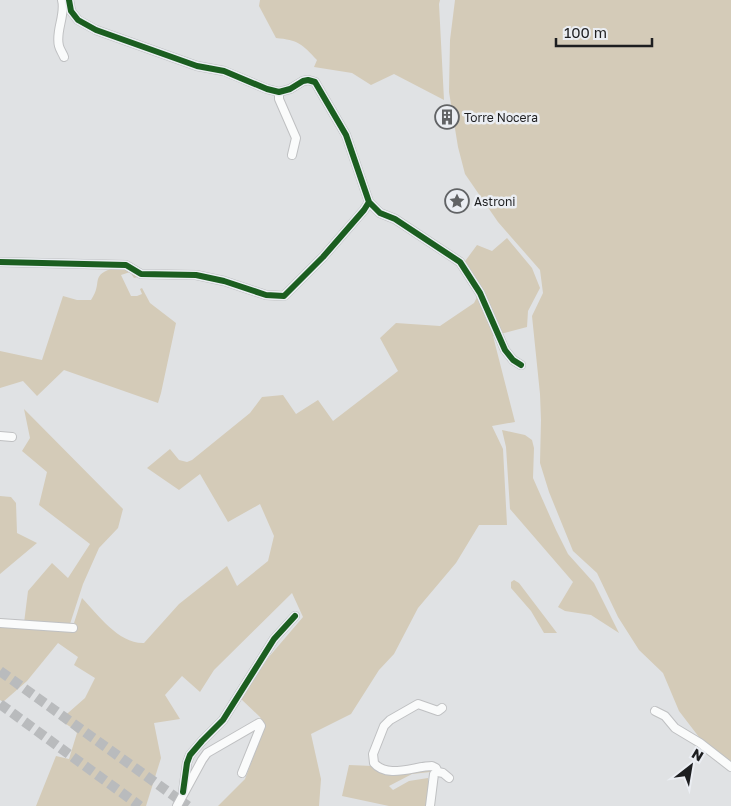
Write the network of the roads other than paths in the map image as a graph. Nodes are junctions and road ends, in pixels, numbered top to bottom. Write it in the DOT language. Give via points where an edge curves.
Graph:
graph roads {
  1 [pos="62,0"];
  2 [pos="68,0"];
  3 [pos="64,57"];
  4 [pos="279,92"];
  5 [pos="292,154"];
  6 [pos="369,202"];
  7 [pos="0,262"];
  8 [pos="521,365"];
  9 [pos="0,436"];
  10 [pos="12,437"];
  11 [pos="295,616"];
  12 [pos="0,623"];
  13 [pos="73,628"];
  14 [pos="442,708"];
  15 [pos="655,711"];
  16 [pos="731,767"];
  17 [pos="438,772"];
  18 [pos="242,773"];
  19 [pos="449,778"];
  20 [pos="183,792"];
  21 [pos="177,806"];
  22 [pos="430,806"];
  1 -- 3 [label="street" via="58,41"];
  2 -- 4 [label="street" via="78,20 96,30"];
  4 -- 5 [label="street" via="296,138"];
  4 -- 6 [label="street" via="303,80 316,82 346,135"];
  6 -- 7 [label="street" via="323,257 284,296 266,295 196,275 141,274 126,266"];
  6 -- 8 [label="street" via="380,213 395,219 460,262 480,293 505,350"];
  9 -- 10 [label="street"];
  11 -- 20 [label="street" via="274,639 222,720 190,755"];
  12 -- 13 [label="street"];
  14 -- 17 [label="street" via="438,711 418,704 390,720 384,726 374,754 374,763 384,770 432,766"];
  15 -- 16 [label="street"];
  17 -- 19 [label="street"];
  17 -- 22 [label="street" via="432,779"];
  18 -- 20 [label="street" via="261,726 259,723 208,753"];
  20 -- 21 [label="street"];
}
